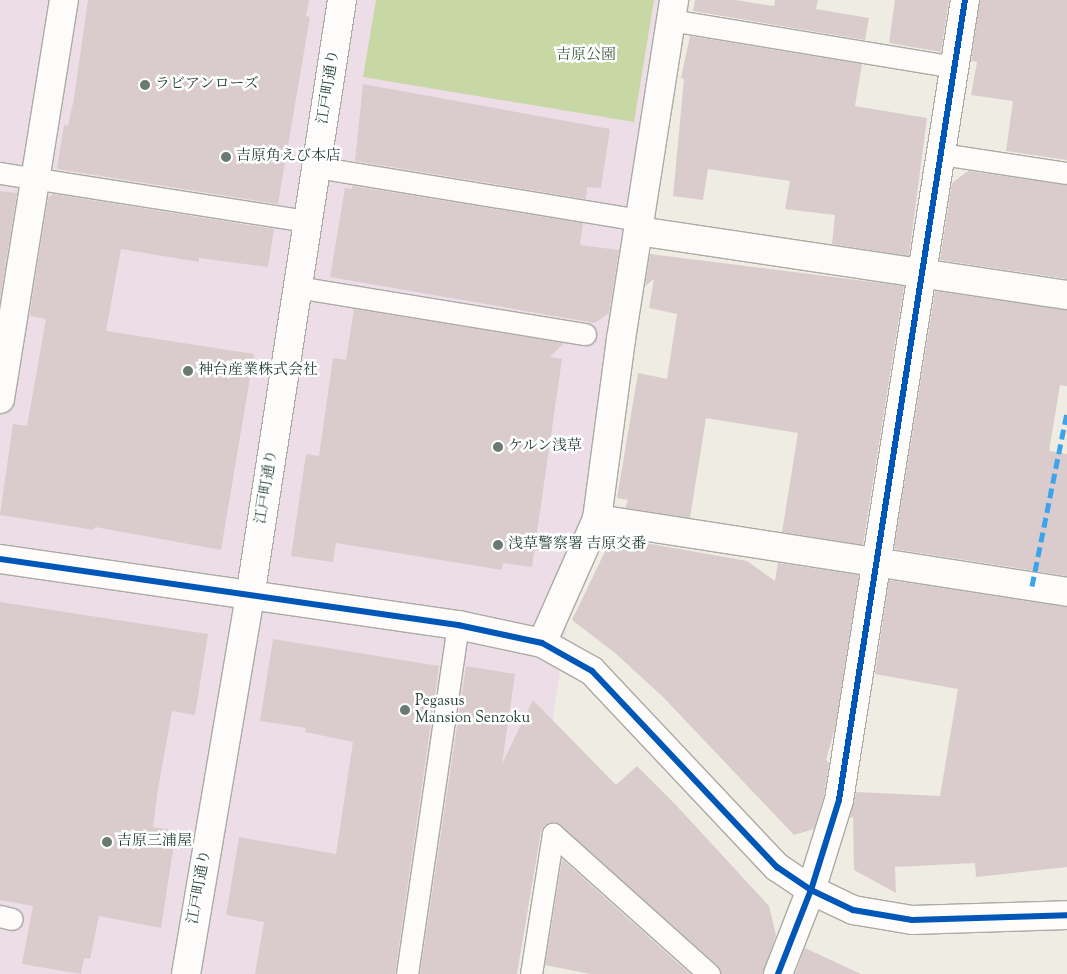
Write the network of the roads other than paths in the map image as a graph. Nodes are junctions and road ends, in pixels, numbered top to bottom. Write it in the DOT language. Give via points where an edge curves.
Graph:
graph roads {
  1 [pos="64,0"];
  2 [pos="342,0"];
  3 [pos="965,0"];
  4 [pos="673,10"];
  5 [pos="954,67"];
  6 [pos="941,154"];
  7 [pos="316,167"];
  8 [pos="0,173"];
  9 [pos="1067,173"];
  10 [pos="35,178"];
  11 [pos="307,221"];
  12 [pos="638,225"];
  13 [pos="923,272"];
  14 [pos="297,287"];
  15 [pos="1067,296"];
  16 [pos="585,334"];
  17 [pos="0,399"];
  18 [pos="597,518"];
  19 [pos="0,559"];
  20 [pos="878,562"];
  21 [pos="1067,592"];
  22 [pos="250,597"];
  23 [pos="458,625"];
  24 [pos="542,644"];
  25 [pos="811,890"];
  26 [pos="1067,915"];
  27 [pos="186,974"];
  28 [pos="407,974"];
  29 [pos="531,974"];
  30 [pos="709,974"];
  31 [pos="778,974"];
  1 -- 10 [label="street"];
  2 -- 7 [label="street, 江戸町通り"];
  3 -- 5 [label="street"];
  4 -- 5 [label="lane"];
  4 -- 12 [label="street"];
  5 -- 6 [label="street"];
  6 -- 9 [label="lane"];
  6 -- 13 [label="street"];
  7 -- 11 [label="street, 江戸町通り"];
  7 -- 12 [label="lane"];
  8 -- 10 [label="lane"];
  10 -- 11 [label="lane"];
  10 -- 17 [label="street"];
  11 -- 14 [label="street, 江戸町通り"];
  12 -- 13 [label="street"];
  12 -- 18 [label="street"];
  13 -- 15 [label="street"];
  13 -- 20 [label="street"];
  14 -- 16 [label="lane"];
  14 -- 22 [label="street, 江戸町通り"];
  18 -- 20 [label="street"];
  18 -- 24 [label="street"];
  19 -- 22 [label="street"];
  20 -- 21 [label="street"];
  20 -- 25 [label="street" via="839,800"];
  22 -- 23 [label="street"];
  22 -- 27 [label="street, 江戸町通り"];
  23 -- 24 [label="street"];
  23 -- 28 [label="lane"];
  24 -- 25 [label="street" via="592,672 777,867"];
  25 -- 26 [label="street" via="853,910 912,920"];
  25 -- 31 [label="street"];
  29 -- 30 [label="lane" via="553,834"];
}
